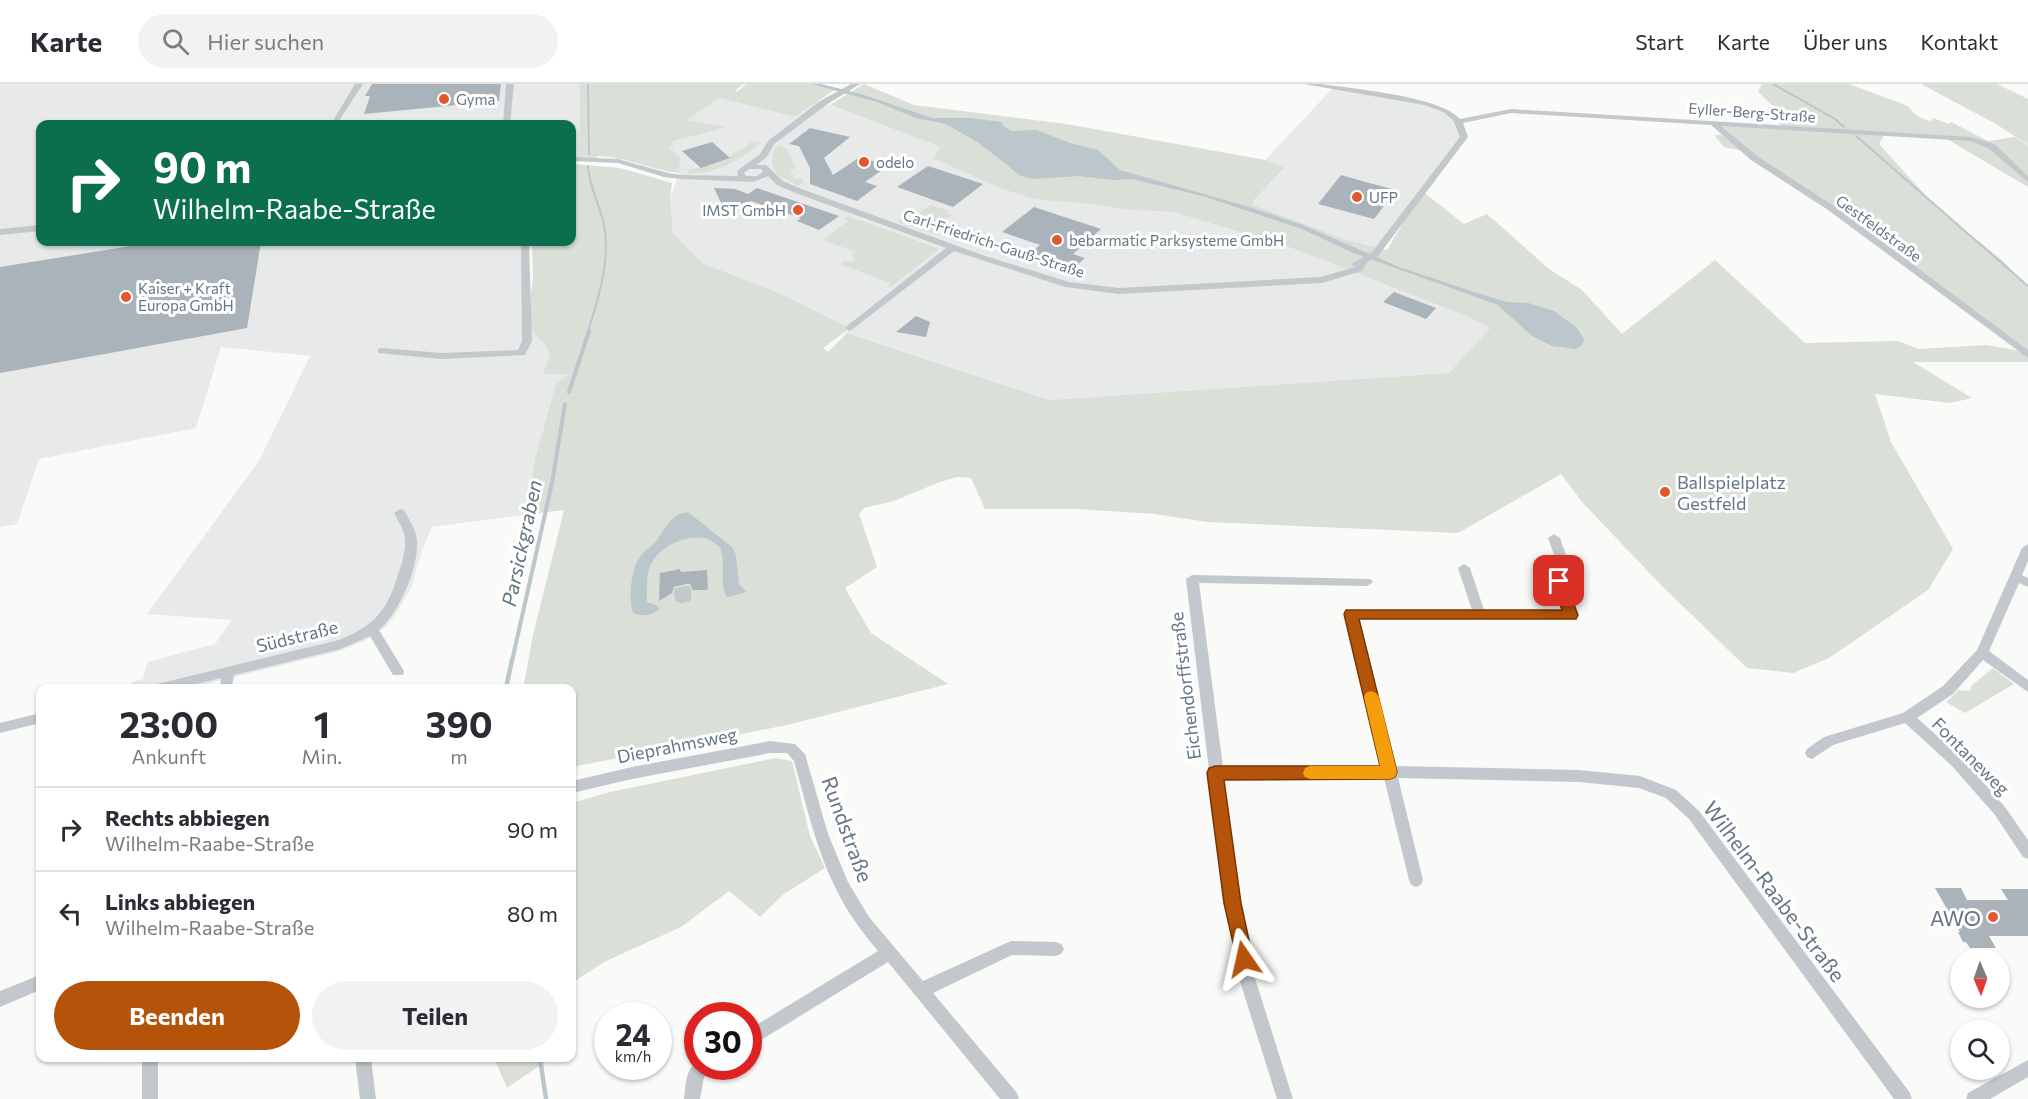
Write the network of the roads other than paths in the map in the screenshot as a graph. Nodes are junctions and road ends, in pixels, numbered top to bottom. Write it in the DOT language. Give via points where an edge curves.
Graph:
graph roads {
  1 [pos="359,84"];
  2 [pos="510,84"];
  3 [pos="856,84"];
  4 [pos="1308,84"];
  5 [pos="336,120"];
  6 [pos="507,120"];
  7 [pos="1460,121"];
  8 [pos="1714,124"];
  9 [pos="763,156"];
  10 [pos="576,159"];
  11 [pos="746,168"];
  12 [pos="766,170"];
  13 [pos="688,177"];
  14 [pos="750,179"];
  15 [pos="2028,180"];
  16 [pos="780,183"];
  17 [pos="36,228"];
  18 [pos="0,232"];
  19 [pos="525,246"];
  20 [pos="953,247"];
  21 [pos="850,328"];
  22 [pos="381,351"];
  23 [pos="2028,355"];
  24 [pos="400,513"];
  25 [pos="1554,538"];
  26 [pos="2028,548"];
  27 [pos="1464,568"];
  28 [pos="2014,576"];
  29 [pos="1367,582"];
  30 [pos="2028,583"];
  31 [pos="1479,614"];
  32 [pos="373,630"];
  33 [pos="1982,653"];
  34 [pos="228,672"];
  35 [pos="398,672"];
  36 [pos="178,684"];
  37 [pos="226,684"];
  38 [pos="2028,687"];
  39 [pos="1907,717"];
  40 [pos="36,719"];
  41 [pos="0,728"];
  42 [pos="790,748"];
  43 [pos="1812,753"];
  44 [pos="1390,772"];
  45 [pos="1215,773"];
  46 [pos="576,787"];
  47 [pos="2028,852"];
  48 [pos="1416,880"];
  49 [pos="1056,949"];
  50 [pos="890,952"];
  51 [pos="36,985"];
  52 [pos="921,990"];
  53 [pos="0,999"];
  54 [pos="762,1031"];
  55 [pos="150,1062"];
  56 [pos="363,1062"];
  57 [pos="2028,1068"];
  58 [pos="695,1080"];
  59 [pos="150,1099"];
  60 [pos="368,1099"];
  61 [pos="692,1099"];
  62 [pos="1011,1099"];
  63 [pos="1285,1099"];
  64 [pos="1904,1099"];
  65 [pos="1974,1099"];
  1 -- 5 [label="street"];
  2 -- 6 [label="street"];
  3 -- 9 [label="street, Carl-Friedrich-Gauß-Straße" via="823,103 771,143"];
  4 -- 7 [label="street" via="1425,103"];
  7 -- 8 [label="street, Eyller-Berg-Straße" via="1511,111"];
  7 -- 20 [label="street, Carl-Friedrich-Gauß-Straße" via="1464,137 1368,259 1359,269 1322,280 1108,291 1059,283"];
  8 -- 15 [label="street, Eyller-Berg-Straße" via="1971,139 1991,146"];
  8 -- 23 [label="street, Gestfeldstraße" via="1754,158 1831,208"];
  9 -- 11 [label="street, Carl-Friedrich-Gauß-Straße"];
  9 -- 12 [label="street"];
  10 -- 13 [label="street, Carl-Friedrich-Gauß-Straße" via="618,161"];
  11 -- 12 [label="street"];
  11 -- 13 [label="street, Carl-Friedrich-Gauß-Straße"];
  11 -- 14 [label="street" via="740,175"];
  12 -- 14 [label="street" via="763,177"];
  12 -- 16 [label="street, Carl-Friedrich-Gauß-Straße"];
  13 -- 14 [label="street, Carl-Friedrich-Gauß-Straße"];
  14 -- 16 [label="street, Carl-Friedrich-Gauß-Straße"];
  16 -- 20 [label="street, Carl-Friedrich-Gauß-Straße"];
  17 -- 18 [label="street"];
  19 -- 22 [label="street" via="526,341 522,353 442,356"];
  20 -- 21 [label="street"];
  24 -- 32 [label="street, Südstraße" via="410,534 410,555 398,598"];
  25 -- 31 [label="street" via="1563,564 1553,565 1571,615"];
  26 -- 28 [label="street"];
  27 -- 31 [label="street"];
  28 -- 30 [label="street"];
  28 -- 33 [label="street"];
  29 -- 45 [label="street, Eichendorffstraße" via="1192,579"];
  31 -- 44 [label="street" via="1351,614"];
  32 -- 34 [label="street, Südstraße" via="341,644"];
  32 -- 35 [label="street"];
  33 -- 38 [label="street"];
  33 -- 39 [label="street" via="1948,690"];
  34 -- 36 [label="street, Südstraße"];
  34 -- 37 [label="street"];
  39 -- 43 [label="street" via="1829,741"];
  39 -- 47 [label="street, Fontaneweg" via="1957,762"];
  40 -- 41 [label="street"];
  42 -- 46 [label="street, Dieprahmsweg" via="770,747"];
  42 -- 50 [label="street, Rundstraße" via="800,758 813,812 842,886 864,922"];
  44 -- 45 [label="street, Wilhelm-Raabe-Straße"];
  44 -- 48 [label="street"];
  44 -- 64 [label="street, Wilhelm-Raabe-Straße" via="1579,776 1640,782 1671,794 1694,815"];
  45 -- 63 [label="street, Eichendorffstraße" via="1247,978"];
  49 -- 52 [label="street" via="1011,948"];
  50 -- 52 [label="street, Rundstraße"];
  50 -- 54 [label="street"];
  51 -- 53 [label="street"];
  52 -- 62 [label="street, Rundstraße"];
  55 -- 59 [label="street"];
  56 -- 60 [label="street"];
  57 -- 65 [label="street"];
  58 -- 61 [label="street"];
}
